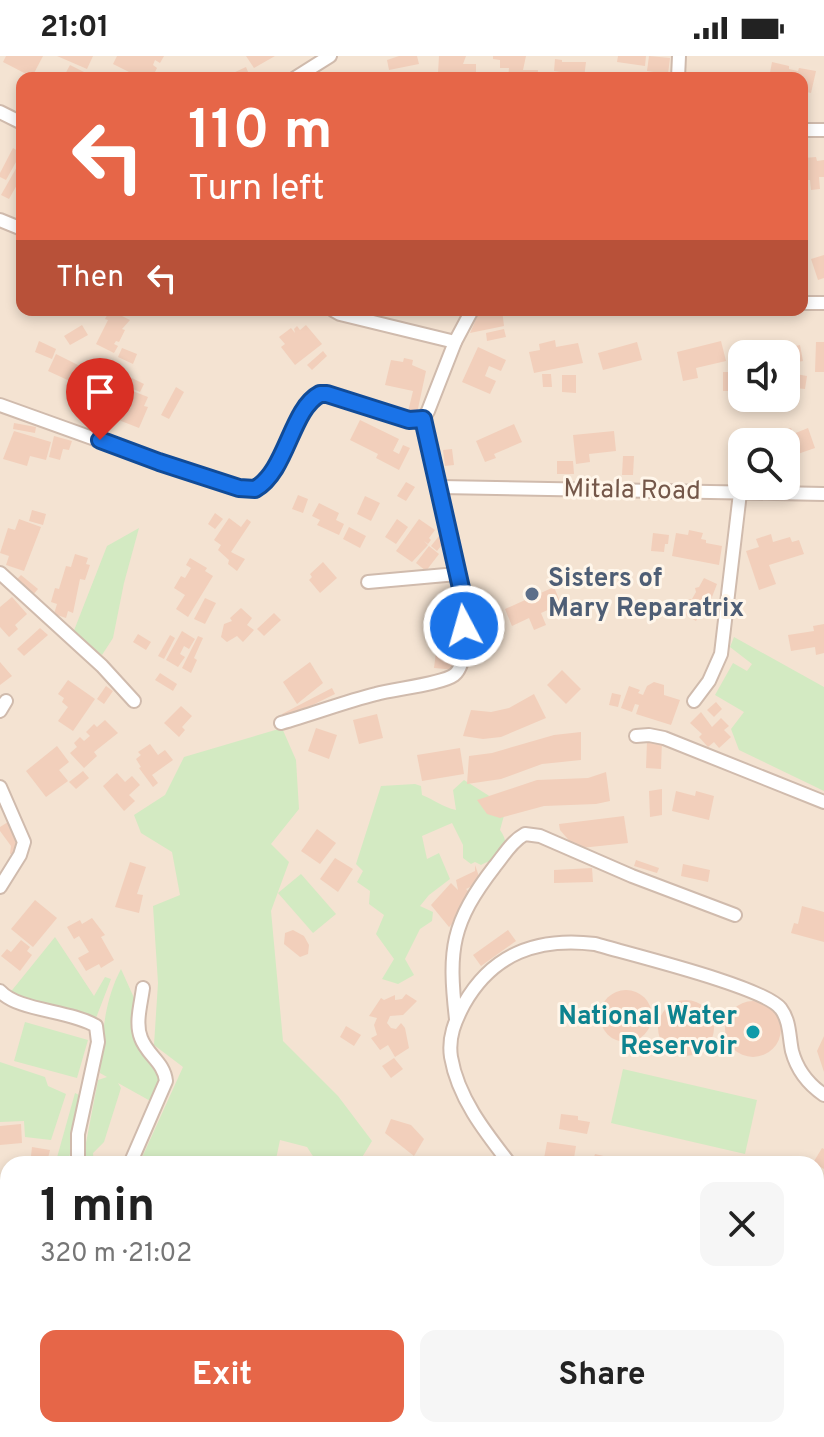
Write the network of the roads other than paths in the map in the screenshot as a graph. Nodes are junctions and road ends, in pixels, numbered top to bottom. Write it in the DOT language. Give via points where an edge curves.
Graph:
graph roads {
  1 [pos="330,56"];
  2 [pos="305,72"];
  3 [pos="348,316"];
  4 [pos="469,316"];
  5 [pos="455,342"];
  6 [pos="0,405"];
  7 [pos="423,419"];
  8 [pos="440,487"];
  9 [pos="728,493"];
  10 [pos="800,494"];
  11 [pos="824,494"];
  12 [pos="739,500"];
  13 [pos="0,573"];
  14 [pos="457,574"];
  15 [pos="368,582"];
  16 [pos="134,701"];
  17 [pos="694,701"];
  18 [pos="281,723"];
  19 [pos="636,736"];
  20 [pos="0,787"];
  21 [pos="824,802"];
  22 [pos="0,887"];
  23 [pos="735,915"];
  24 [pos="143,988"];
  25 [pos="0,991"];
  26 [pos="456,1019"];
  27 [pos="824,1095"];
  28 [pos="78,1156"];
  29 [pos="133,1156"];
  30 [pos="504,1156"];
  1 -- 2 [label="street"];
  3 -- 5 [label="street"];
  4 -- 5 [label="street"];
  5 -- 7 [label="street"];
  6 -- 7 [label="street" via="248,490 267,480 306,406 320,394 409,420"];
  7 -- 8 [label="street"];
  8 -- 9 [label="street, Mitala Road"];
  8 -- 14 [label="street"];
  10 -- 11 [label="street, Mitala Road"];
  12 -- 17 [label="street" via="721,654"];
  13 -- 16 [label="street"];
  14 -- 15 [label="street"];
  14 -- 18 [label="street" via="465,614 463,658 454,675"];
  19 -- 21 [label="street" via="664,738"];
  20 -- 22 [label="street" via="24,842"];
  23 -- 26 [label="street" via="525,834 485,879 460,921 450,972"];
  24 -- 29 [label="street" via="138,1029 166,1081"];
  25 -- 28 [label="street" via="12,1001 96,1026 98,1042"];
  26 -- 27 [label="street" via="488,971 509,957 546,943 595,944 773,1001 788,1024 801,1073"];
  26 -- 30 [label="street" via="450,1044 457,1079"];
}
